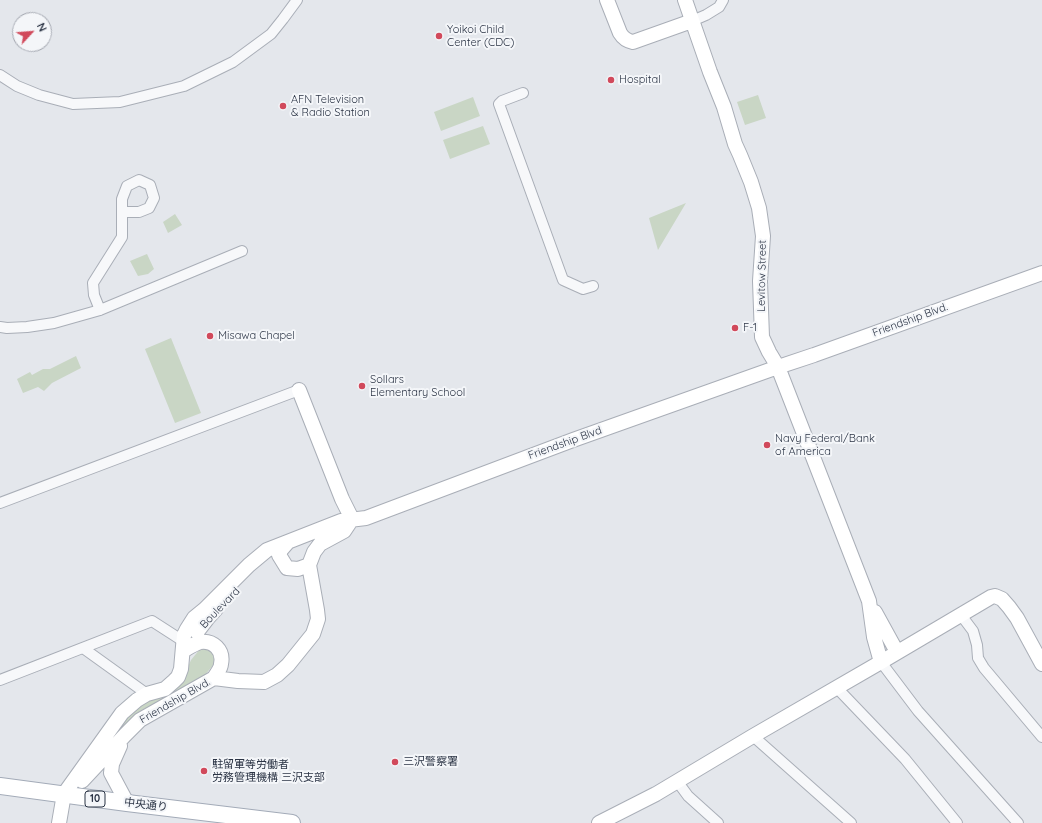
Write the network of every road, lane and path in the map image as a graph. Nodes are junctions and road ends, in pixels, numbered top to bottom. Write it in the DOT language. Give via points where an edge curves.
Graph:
graph roads {
  1 [pos="297,0"];
  2 [pos="607,0"];
  3 [pos="685,0"];
  4 [pos="723,0"];
  5 [pos="692,20"];
  6 [pos="0,75"];
  7 [pos="524,93"];
  8 [pos="122,212"];
  9 [pos="242,251"];
  10 [pos="1042,273"];
  11 [pos="593,286"];
  12 [pos="100,310"];
  13 [pos="0,327"];
  14 [pos="778,367"];
  15 [pos="299,390"];
  16 [pos="0,503"];
  17 [pos="352,520"];
  18 [pos="285,546"];
  19 [pos="309,565"];
  20 [pos="870,601"];
  21 [pos="961,615"];
  22 [pos="197,632"];
  23 [pos="183,646"];
  24 [pos="83,648"];
  25 [pos="897,652"];
  26 [pos="880,662"];
  27 [pos="1042,664"];
  28 [pos="214,678"];
  29 [pos="0,680"];
  30 [pos="837,688"];
  31 [pos="147,694"];
  32 [pos="125,735"];
  33 [pos="753,736"];
  34 [pos="1042,737"];
  35 [pos="677,782"];
  36 [pos="0,786"];
  37 [pos="64,794"];
  38 [pos="127,803"];
  39 [pos="244,820"];
  40 [pos="59,823"];
  41 [pos="292,823"];
  42 [pos="599,823"];
  43 [pos="718,823"];
  44 [pos="851,823"];
  45 [pos="957,823"];
  46 [pos="1018,823"];
  1 -- 6 [label="street" via="271,34 233,62 184,86 120,102 73,104 39,95 17,86"];
  2 -- 5 [label="street" via="620,33 628,41 633,42"];
  3 -- 5 [label="street, Levitow Street"];
  4 -- 5 [label="street" via="719,7"];
  5 -- 14 [label="street, Levitow Street" via="759,208 763,236 760,281 762,337"];
  7 -- 11 [label="street" via="499,104 563,280 583,289"];
  8 -- 12 [label="street" via="122,237 93,283 94,295"];
  9 -- 12 [label="street"];
  10 -- 14 [label="street, Friendship Blvd."];
  12 -- 13 [label="street" via="54,323 28,327"];
  14 -- 17 [label="street, Friendship Blvd" via="573,440 366,518"];
  14 -- 20 [label="street, Levitow Street"];
  15 -- 16 [label="street"];
  15 -- 17 [label="street"];
  17 -- 18 [label="street, Friendship Blvd" via="341,521"];
  17 -- 19 [label="street" via="344,531 320,544"];
  18 -- 19 [label="street" via="279,555 287,568 298,569"];
  18 -- 22 [label="street, Boulevard" via="271,556"];
  18 -- 23 [label="street, Friendship Blvd." via="267,550 194,618 187,629"];
  19 -- 28 [label="street, Friendship Blvd." via="318,619 313,634 288,665 264,682"];
  20 -- 25 [label="street"];
  20 -- 26 [label="street, Levitow Street"];
  21 -- 25 [label="street"];
  21 -- 27 [label="street" via="991,597 1002,599 1017,618"];
  21 -- 34 [label="street" via="973,631 978,658 984,668"];
  23 -- 24 [label="street" via="152,621"];
  23 -- 28 [label="street" via="208,642 216,645 221,653 221,665"];
  23 -- 31 [label="street, Friendship Blvd." via="181,669 174,682"];
  24 -- 29 [label="street"];
  24 -- 31 [label="street"];
  25 -- 26 [label="street"];
  26 -- 30 [label="street"];
  26 -- 46 [label="street" via="918,711"];
  28 -- 32 [label="street, Friendship Blvd." via="140,720"];
  30 -- 33 [label="street"];
  30 -- 45 [label="street" via="905,759"];
  31 -- 37 [label="street, Friendship Blvd." via="122,713"];
  32 -- 37 [label="street, Friendship Blvd." via="84,780"];
  32 -- 38 [label="street, Friendship Blvd." via="112,764 111,773"];
  33 -- 35 [label="street"];
  33 -- 44 [label="street"];
  35 -- 42 [label="street"];
  35 -- 43 [label="street" via="688,796"];
  36 -- 37 [label="main road, 中央通り / 10"];
  37 -- 38 [label="main road, 中央通り / 10"];
  37 -- 40 [label="street"];
  38 -- 39 [label="main road, 中央通り / 10"];
  39 -- 41 [label="main road, 中央通り / 10"];
}
